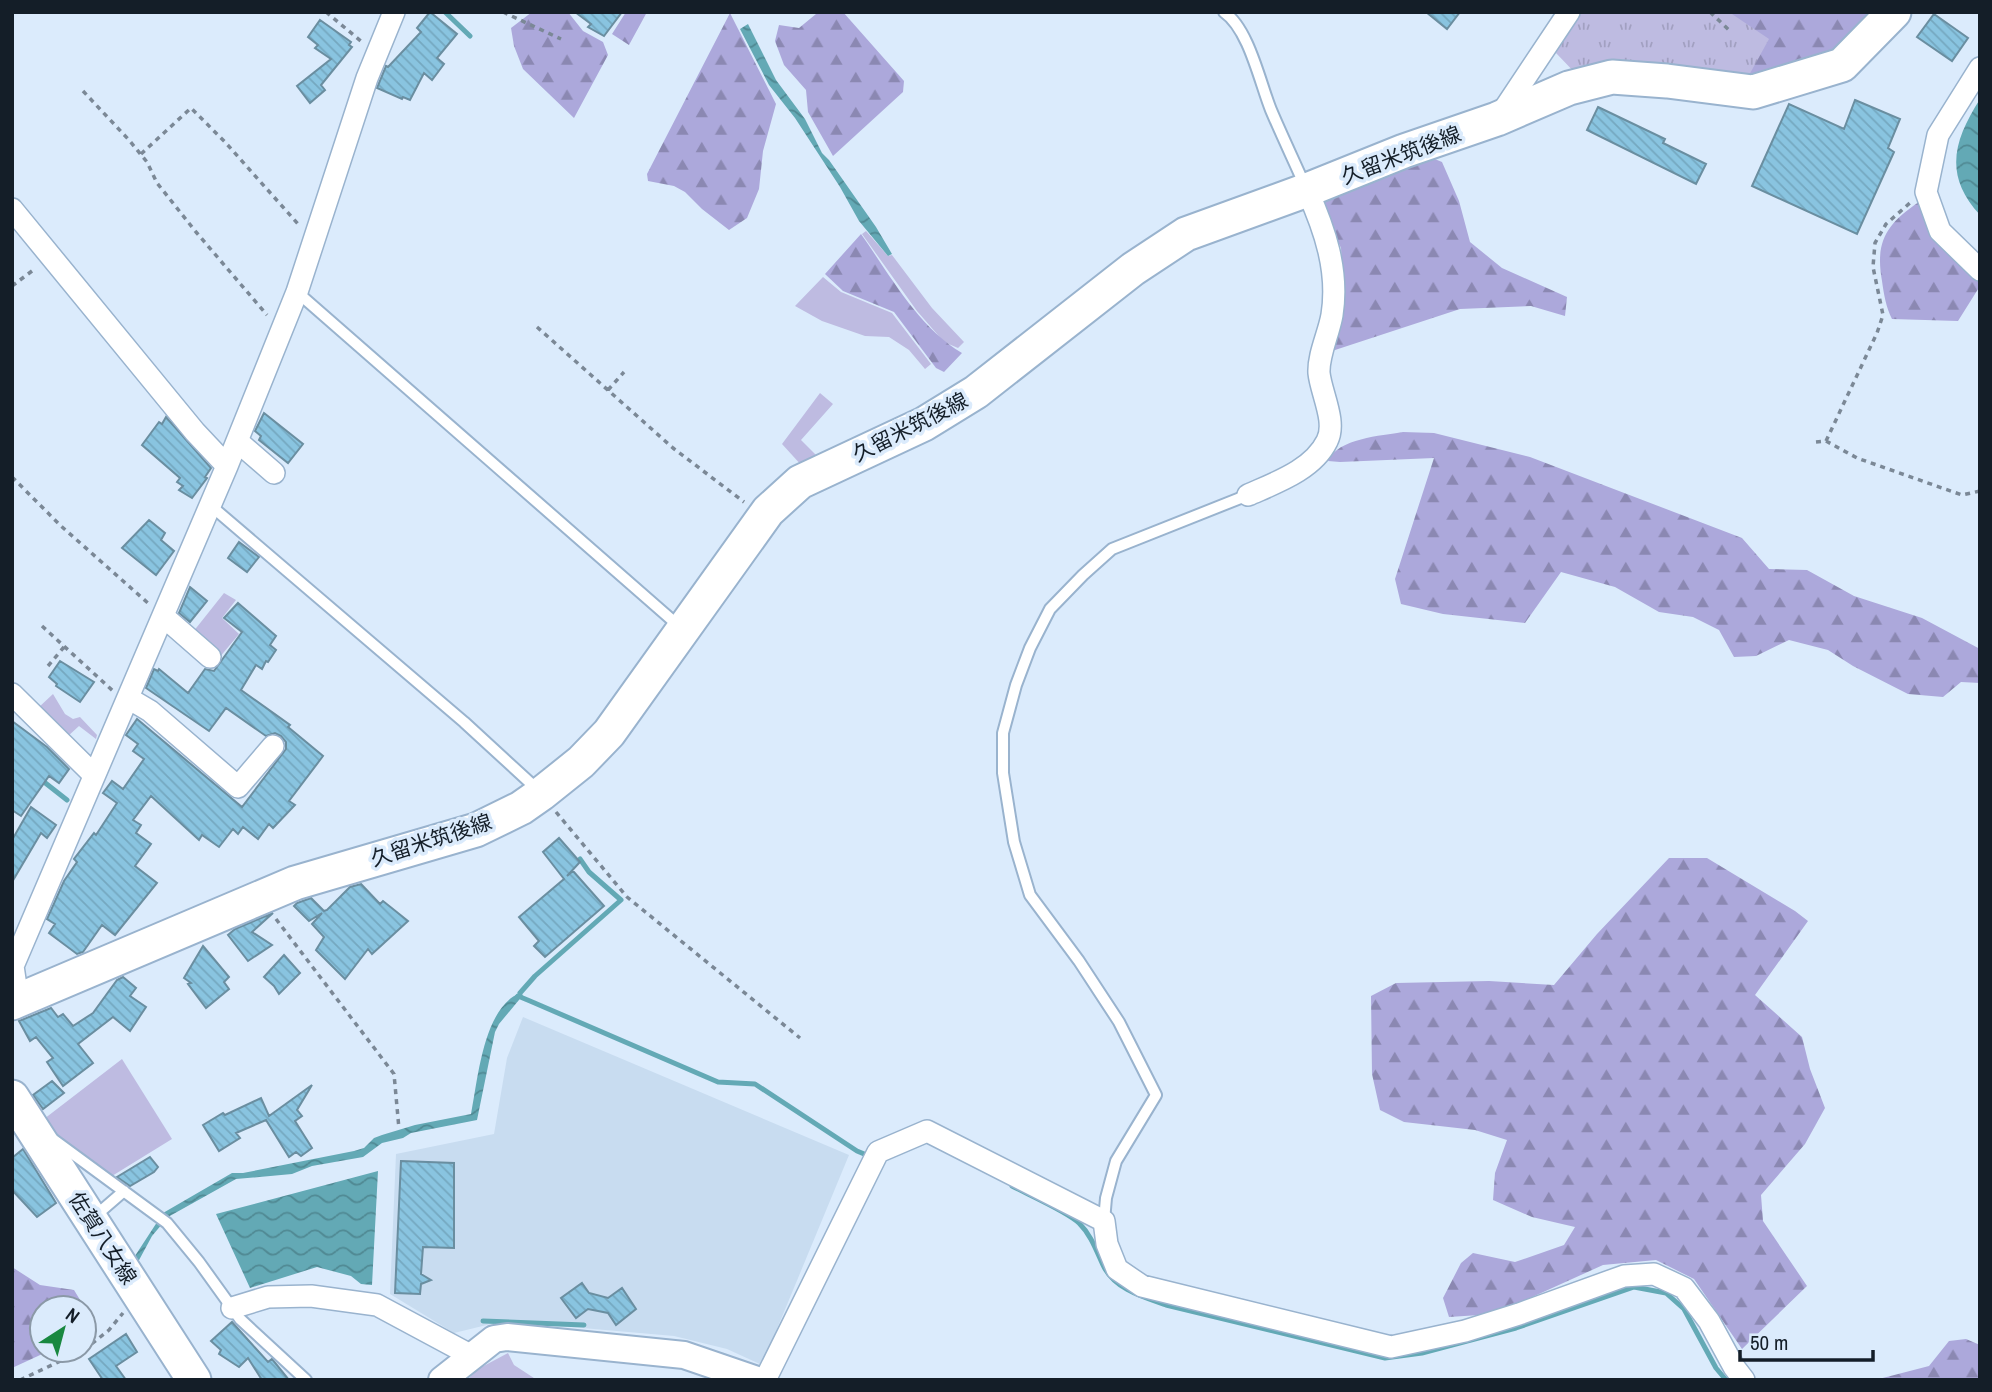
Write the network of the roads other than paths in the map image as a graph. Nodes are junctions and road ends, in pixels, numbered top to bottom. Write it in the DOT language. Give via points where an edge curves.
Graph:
graph roads {
  1 [pos="394,12"];
  2 [pos="1224,12"];
  3 [pos="1569,12"];
  4 [pos="1894,12"];
  5 [pos="1980,68"];
  6 [pos="1497,119"];
  7 [pos="1307,190"];
  8 [pos="12,209"];
  9 [pos="1980,270"];
  10 [pos="297,292"];
  11 [pos="237,441"];
  12 [pos="227,466"];
  13 [pos="274,473"];
  14 [pos="1248,495"];
  15 [pos="210,505"];
  16 [pos="159,613"];
  17 [pos="683,629"];
  18 [pos="210,657"];
  19 [pos="12,694"];
  20 [pos="127,700"];
  21 [pos="273,746"];
  22 [pos="94,775"];
  23 [pos="541,794"];
  24 [pos="15,1002"];
  25 [pos="20,1109"];
  26 [pos="124,1191"];
  27 [pos="90,1219"];
  28 [pos="1104,1222"];
  29 [pos="232,1308"];
  30 [pos="472,1356"];
  31 [pos="194,1380"];
  32 [pos="306,1380"];
  33 [pos="442,1380"];
  34 [pos="757,1380"];
  35 [pos="765,1380"];
  36 [pos="1744,1380"];
  1 -- 10 [label="street" via="367,78"];
  2 -- 7 [label="lane" via="1244,38"];
  3 -- 6 [label="street"];
  4 -- 6 [label="main road, 久留米筑後線" via="1842,65 1753,92 1612,77 1569,88"];
  5 -- 9 [label="street" via="1938,135 1926,192 1940,231"];
  6 -- 7 [label="main road, 久留米筑後線"];
  7 -- 14 [label="street" via="1325,231 1335,281 1319,370 1329,420 1328,440 1311,462"];
  7 -- 17 [label="main road, 久留米筑後線" via="1186,234 1133,269 976,393 924,425 800,482 763,517"];
  8 -- 12 [label="street"];
  10 -- 11 [label="street"];
  10 -- 17 [label="lane"];
  11 -- 12 [label="street"];
  11 -- 13 [label="street"];
  12 -- 15 [label="street"];
  14 -- 28 [label="lane" via="1112,549 1083,575 1050,609 1030,648 1003,733 1014,842 1030,895 1119,1021 1156,1095 1116,1161"];
  15 -- 16 [label="street"];
  15 -- 23 [label="lane" via="464,722"];
  16 -- 18 [label="street"];
  16 -- 20 [label="street"];
  17 -- 23 [label="main road, 久留米筑後線" via="609,733"];
  19 -- 22 [label="street"];
  20 -- 21 [label="street" via="150,711 238,787"];
  20 -- 22 [label="street"];
  22 -- 24 [label="street" via="13,966"];
  23 -- 24 [label="main road, 久留米筑後線" via="476,830 260,897"];
  25 -- 26 [label="lane"];
  25 -- 27 [label="main road, 佐賀八女線"];
  26 -- 27 [label="lane"];
  26 -- 29 [label="lane" via="167,1223"];
  27 -- 31 [label="main road, 佐賀八女線"];
  28 -- 35 [label="street" via="927,1131 878,1152"];
  28 -- 36 [label="street" via="1117,1269 1142,1286 1391,1347 1465,1331 1624,1276 1654,1274 1684,1288"];
  29 -- 30 [label="street" via="268,1297 312,1296 377,1305"];
  29 -- 32 [label="lane"];
  30 -- 33 [label="street"];
  30 -- 34 [label="street" via="494,1339 507,1337 684,1355"];
}
